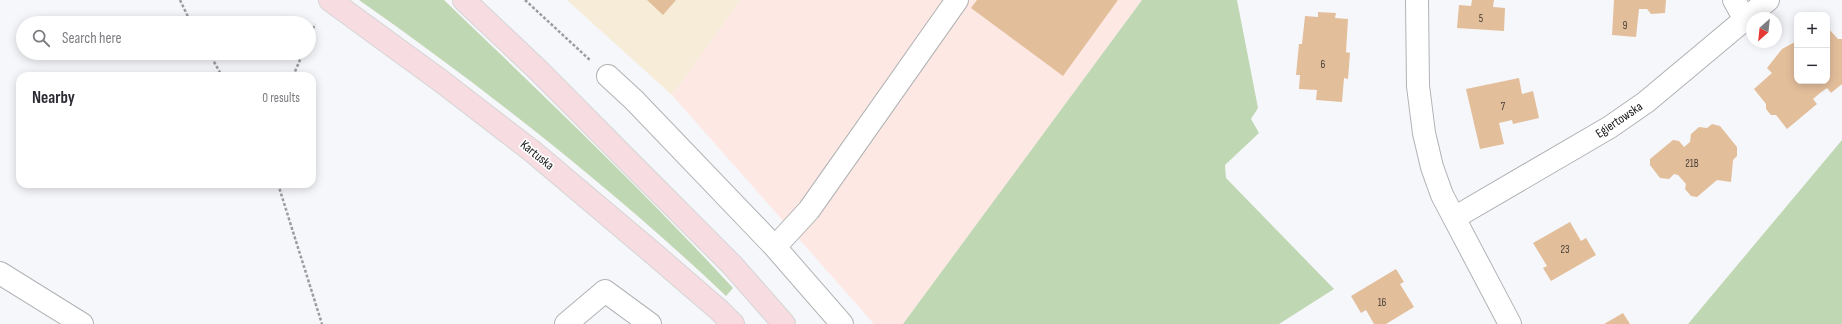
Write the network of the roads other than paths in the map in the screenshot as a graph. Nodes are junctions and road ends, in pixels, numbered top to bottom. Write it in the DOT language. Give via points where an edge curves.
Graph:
graph roads {
  1 [pos="330,0"];
  2 [pos="464,0"];
  3 [pos="957,0"];
  4 [pos="1417,0"];
  5 [pos="1734,0"];
  6 [pos="1768,0"];
  7 [pos="1745,20"];
  8 [pos="608,76"];
  9 [pos="1454,218"];
  10 [pos="775,247"];
  11 [pos="0,274"];
  12 [pos="82,324"];
  13 [pos="566,324"];
  14 [pos="650,324"];
  15 [pos="733,324"];
  16 [pos="784,324"];
  17 [pos="842,324"];
  18 [pos="1510,324"];
  1 -- 15 [label="main road, Kartuska" via="532,151"];
  2 -- 16 [label="main road" via="538,70 733,266"];
  3 -- 10 [label="street" via="809,210"];
  4 -- 9 [label="street" via="1418,86 1424,133 1432,167"];
  5 -- 7 [label="street"];
  6 -- 7 [label="street, Egiertowska"];
  7 -- 9 [label="street, Egiertowska" via="1646,102 1610,127"];
  8 -- 10 [label="street"];
  9 -- 18 [label="street"];
  10 -- 17 [label="street"];
  11 -- 12 [label="street"];
  13 -- 14 [label="street" via="605,291"];
}
